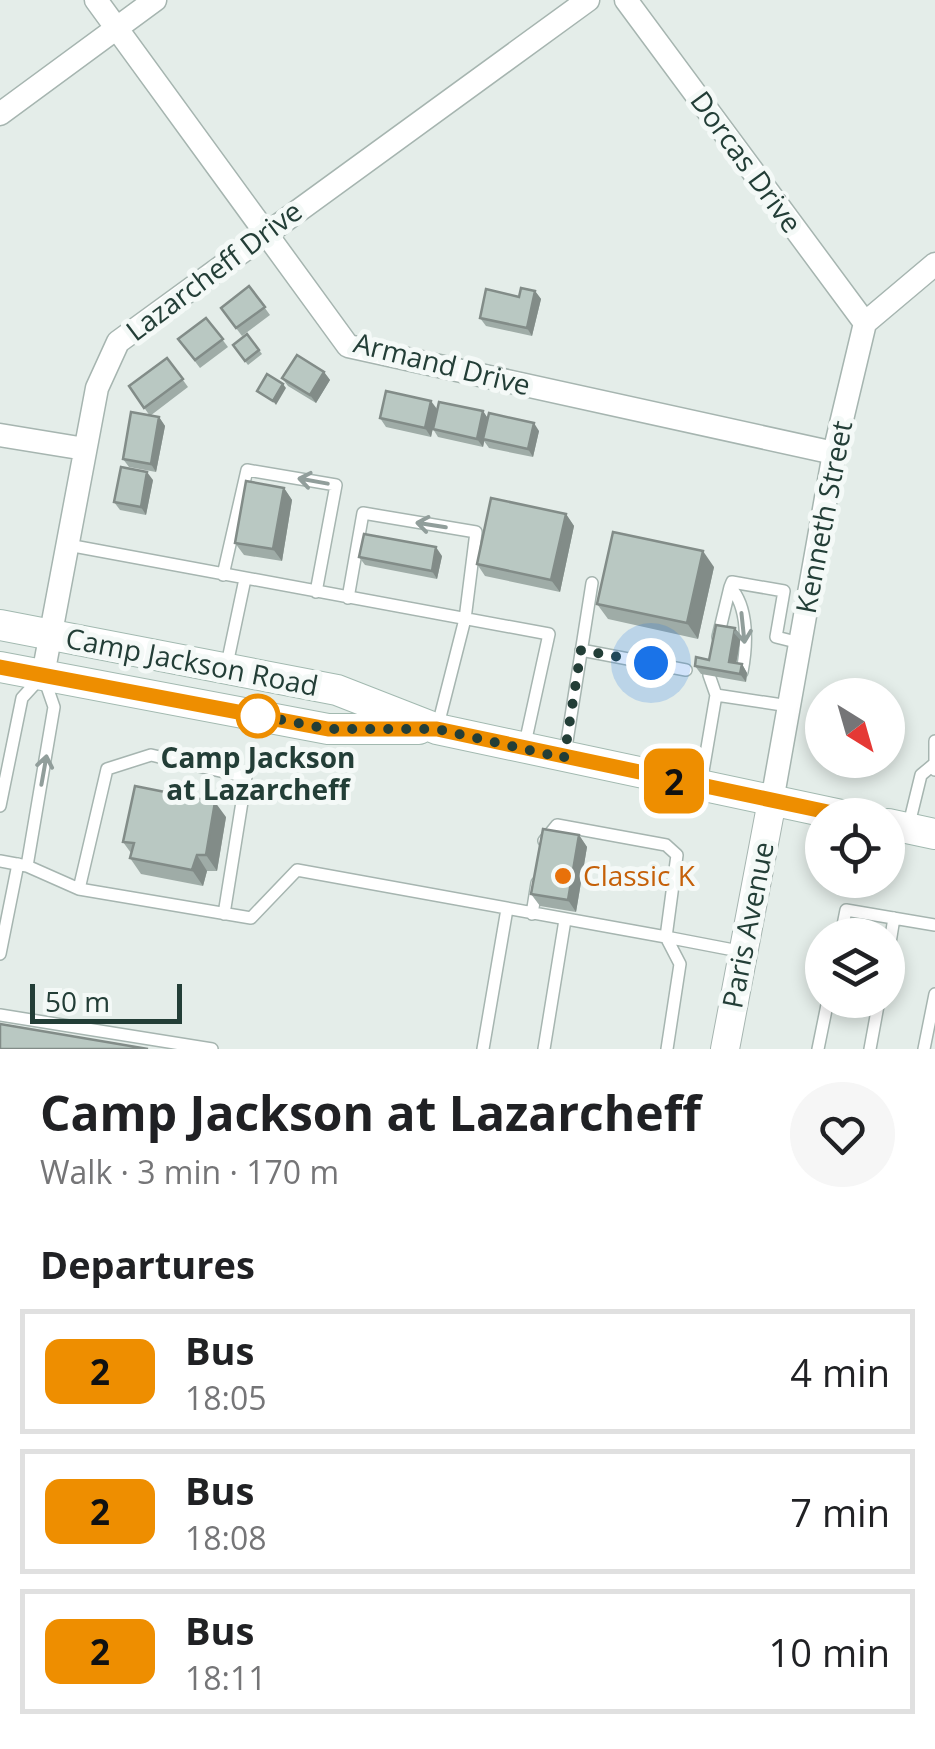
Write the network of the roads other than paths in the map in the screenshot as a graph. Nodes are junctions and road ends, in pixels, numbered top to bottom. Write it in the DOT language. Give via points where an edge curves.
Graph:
graph roads {
  1 [pos="96,0"];
  2 [pos="156,0"];
  3 [pos="588,0"];
  4 [pos="626,0"];
  5 [pos="116,28"];
  6 [pos="0,114"];
  7 [pos="263,233"];
  8 [pos="935,264"];
  9 [pos="865,323"];
  10 [pos="0,435"];
  11 [pos="85,449"];
  12 [pos="834,452"];
  13 [pos="68,545"];
  14 [pos="223,575"];
  15 [pos="245,579"];
  16 [pos="592,583"];
  17 [pos="730,588"];
  18 [pos="316,592"];
  19 [pos="348,598"];
  20 [pos="465,619"];
  21 [pos="0,624"];
  22 [pos="51,634"];
  23 [pos="800,643"];
  24 [pos="581,650"];
  25 [pos="714,651"];
  26 [pos="0,667"];
  27 [pos="226,669"];
  28 [pos="686,670"];
  29 [pos="43,675"];
  30 [pos="709,675"];
  31 [pos="716,694"];
  32 [pos="736,697"];
  33 [pos="789,706"];
  34 [pos="437,729"];
  35 [pos="935,741"];
  36 [pos="524,749"];
  37 [pos="564,758"];
  38 [pos="934,767"];
  39 [pos="2,778"];
  40 [pos="700,786"];
  41 [pos="772,801"];
  42 [pos="0,806"];
  43 [pos="805,808"];
  44 [pos="910,829"];
  45 [pos="542,855"];
  46 [pos="0,861"];
  47 [pos="22,865"];
  48 [pos="538,874"];
  49 [pos="80,889"];
  50 [pos="507,909"];
  51 [pos="224,914"];
  52 [pos="532,914"];
  53 [pos="844,918"];
  54 [pos="894,918"];
  55 [pos="3,920"];
  56 [pos="566,920"];
  57 [pos="905,920"];
  58 [pos="935,925"];
  59 [pos="666,938"];
  60 [pos="744,952"];
  61 [pos="0,954"];
  62 [pos="935,994"];
  63 [pos="0,1016"];
  64 [pos="824,1018"];
  65 [pos="876,1018"];
  66 [pos="212,1049"];
  67 [pos="483,1049"];
  68 [pos="544,1049"];
  69 [pos="667,1049"];
  70 [pos="725,1049"];
  71 [pos="818,1049"];
  72 [pos="870,1049"];
  73 [pos="924,1049"];
  1 -- 5 [label="street, Armand Drive"];
  2 -- 5 [label="street"];
  3 -- 7 [label="street, Lazarcheff Drive"];
  4 -- 9 [label="street, Dorcas Drive"];
  5 -- 6 [label="street"];
  5 -- 7 [label="street, Armand Drive"];
  7 -- 11 [label="street, Lazarcheff Drive" via="118,342 97,388"];
  7 -- 12 [label="street, Armand Drive" via="348,346"];
  8 -- 9 [label="street"];
  9 -- 12 [label="street, Kenneth Street"];
  10 -- 11 [label="street"];
  11 -- 13 [label="street, Lazarcheff Drive"];
  12 -- 23 [label="street, Kenneth Street"];
  13 -- 14 [label="lane"];
  13 -- 22 [label="street, Lazarcheff Drive"];
  14 -- 15 [label="lane"];
  18 -- 14 [label="lane, one-way" via="336,485 247,470"];
  15 -- 18 [label="lane"];
  15 -- 27 [label="lane"];
  16 -- 24 [label="lane"];
  17 -- 23 [label="lane" via="732,582 784,591 776,637"];
  17 -- 25 [label="lane"];
  17 -- 32 [label="lane, one-way" via="741,606 745,640"];
  18 -- 19 [label="lane"];
  19 -- 20 [label="lane"];
  20 -- 19 [label="lane, one-way" via="476,532 362,514"];
  20 -- 34 [label="lane"];
  20 -- 36 [label="lane" via="548,634"];
  21 -- 22 [label="main road, Camp Jackson Road"];
  22 -- 27 [label="main road, Camp Jackson Road"];
  22 -- 29 [label="street, Lazarcheff Drive"];
  23 -- 33 [label="street, Kenneth Street"];
  24 -- 28 [label="lane"];
  24 -- 37 [label="lane"];
  26 -- 29 [label="main road, Camp Jackson Road"];
  27 -- 34 [label="main road, Camp Jackson Road" via="337,690"];
  29 -- 34 [label="main road, Camp Jackson Road" via="328,729"];
  29 -- 39 [label="lane" via="22,698"];
  47 -- 29 [label="lane, one-way" via="54,706"];
  30 -- 31 [label="lane"];
  31 -- 32 [label="lane"];
  31 -- 40 [label="lane"];
  32 -- 33 [label="lane"];
  33 -- 41 [label="street, Kenneth Street"];
  34 -- 36 [label="main road, Camp Jackson Road"];
  35 -- 38 [label="lane"];
  36 -- 37 [label="main road, Camp Jackson Road"];
  37 -- 40 [label="main road, Camp Jackson Road"];
  38 -- 44 [label="lane" via="921,775"];
  39 -- 42 [label="lane"];
  40 -- 41 [label="main road, Camp Jackson Road"];
  41 -- 43 [label="main road, Camp Jackson Road"];
  41 -- 60 [label="street, Paris Avenue"];
  45 -- 59 [label="lane" via="544,835 558,824 666,845 677,855"];
  46 -- 47 [label="lane"];
  47 -- 49 [label="lane"];
  47 -- 55 [label="lane"];
  48 -- 52 [label="lane"];
  49 -- 51 [label="lane"];
  49 -- 51 [label="lane" via="107,769 151,756 246,777"];
  50 -- 51 [label="lane" via="296,870 251,918"];
  50 -- 52 [label="lane"];
  50 -- 67 [label="lane"];
  52 -- 56 [label="lane"];
  53 -- 54 [label="lane" via="846,910"];
  55 -- 61 [label="lane"];
  56 -- 59 [label="lane"];
  56 -- 68 [label="lane"];
  57 -- 58 [label="lane"];
  59 -- 60 [label="lane"];
  59 -- 69 [label="lane" via="680,964"];
  60 -- 70 [label="street, Paris Avenue"];
  62 -- 73 [label="lane"];
  63 -- 66 [label="lane"];
  64 -- 71 [label="lane"];
  65 -- 72 [label="lane"];
}
